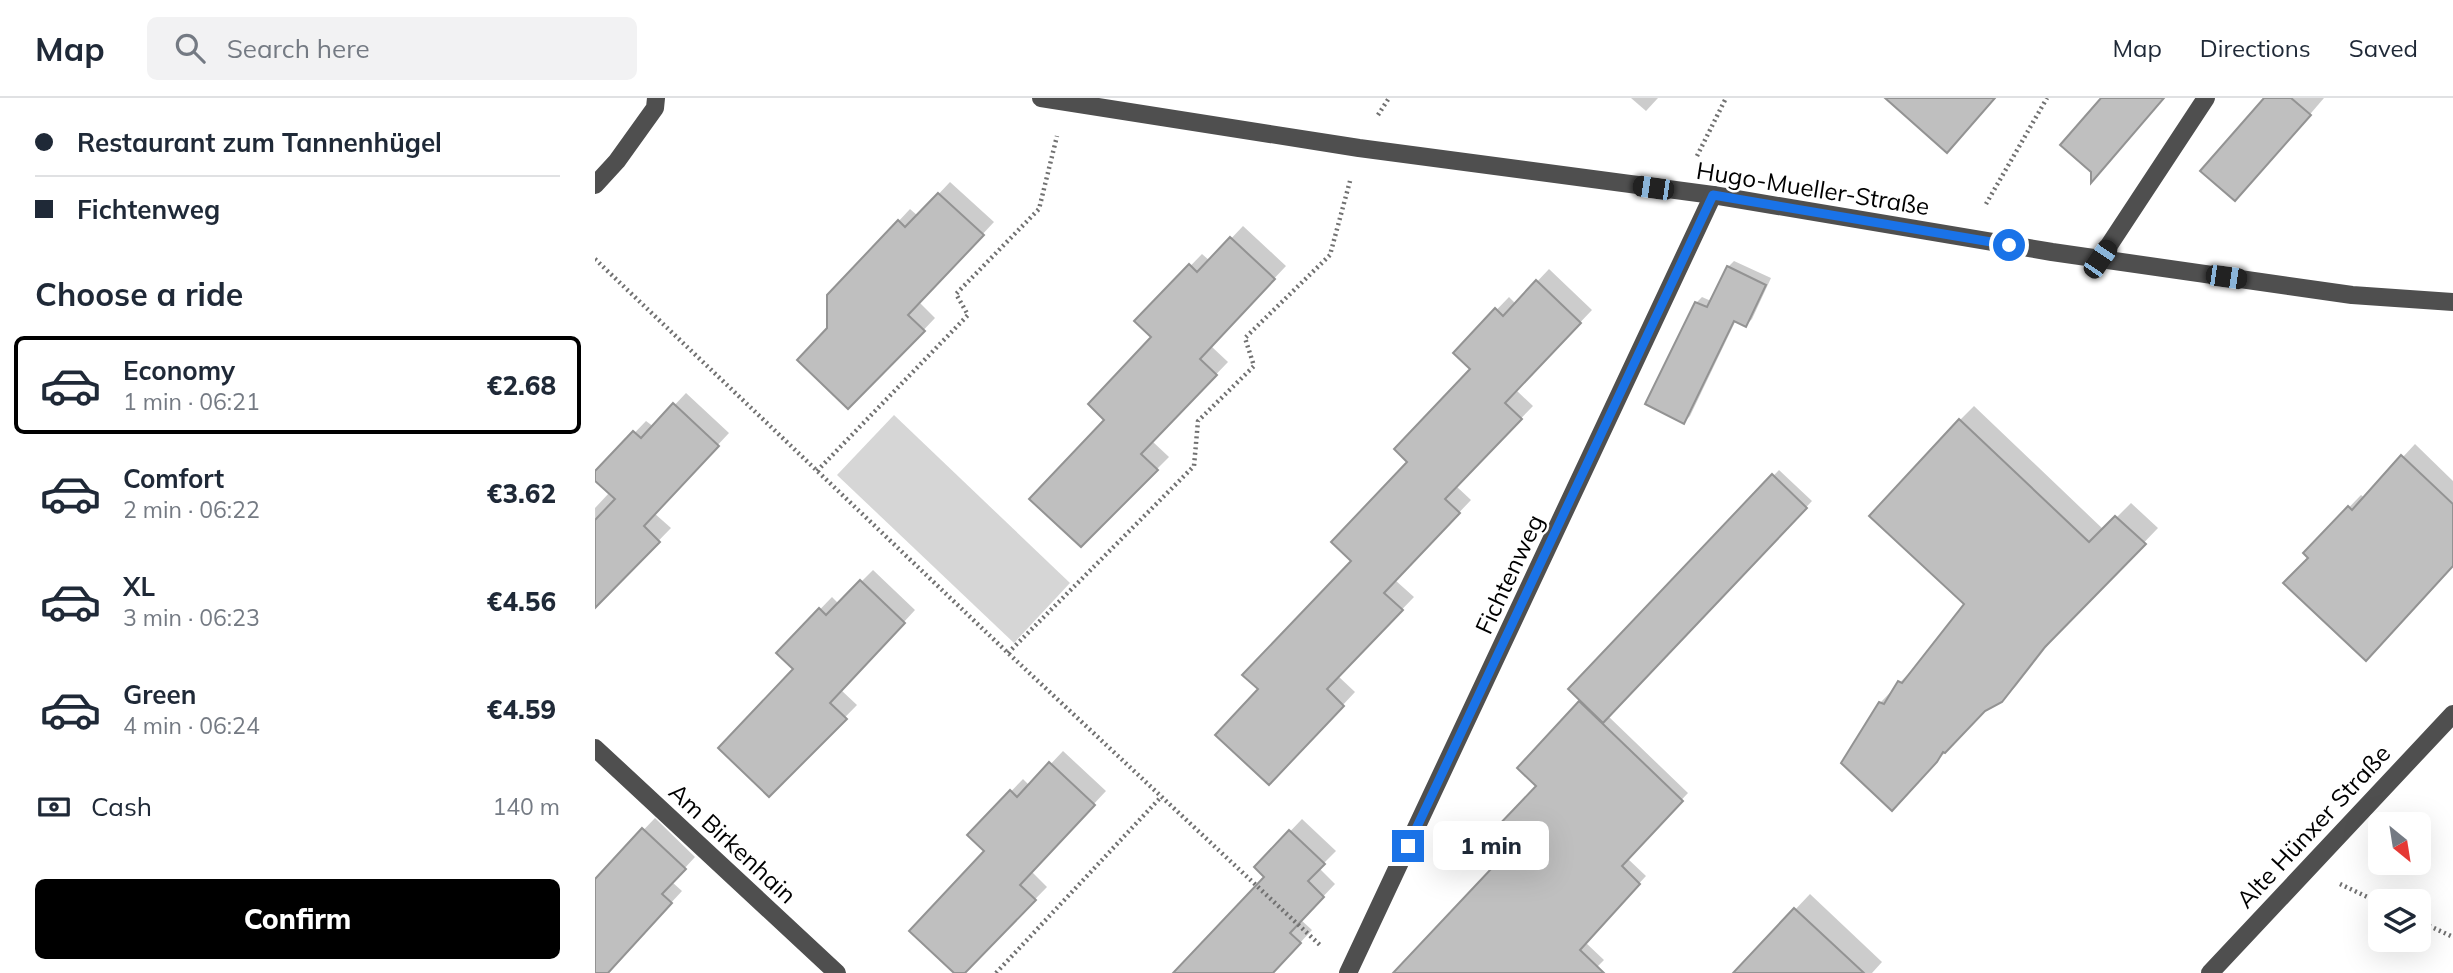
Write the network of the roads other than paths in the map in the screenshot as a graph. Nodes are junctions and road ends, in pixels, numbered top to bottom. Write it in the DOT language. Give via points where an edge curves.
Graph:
graph roads {
  1 [pos="656,98"];
  2 [pos="1041,98"];
  3 [pos="2206,98"];
  4 [pos="595,185"];
  5 [pos="1713,195"];
  6 [pos="2100,259"];
  7 [pos="2453,302"];
  8 [pos="2453,714"];
  9 [pos="595,748"];
  10 [pos="1349,972"];
  11 [pos="837,973"];
  12 [pos="2210,973"];
  1 -- 4 [label="street" via="655,108"];
  2 -- 5 [label="street, Hugo-Mueller-Straße" via="1359,148"];
  3 -- 6 [label="street"];
  5 -- 6 [label="street, Hugo-Mueller-Straße"];
  5 -- 10 [label="street, Fichtenweg"];
  6 -- 7 [label="street, Hugo-Mueller-Straße" via="2353,295"];
  8 -- 12 [label="street, Alte Hünxer Straße"];
  9 -- 11 [label="street, Am Birkenhain"];
}
